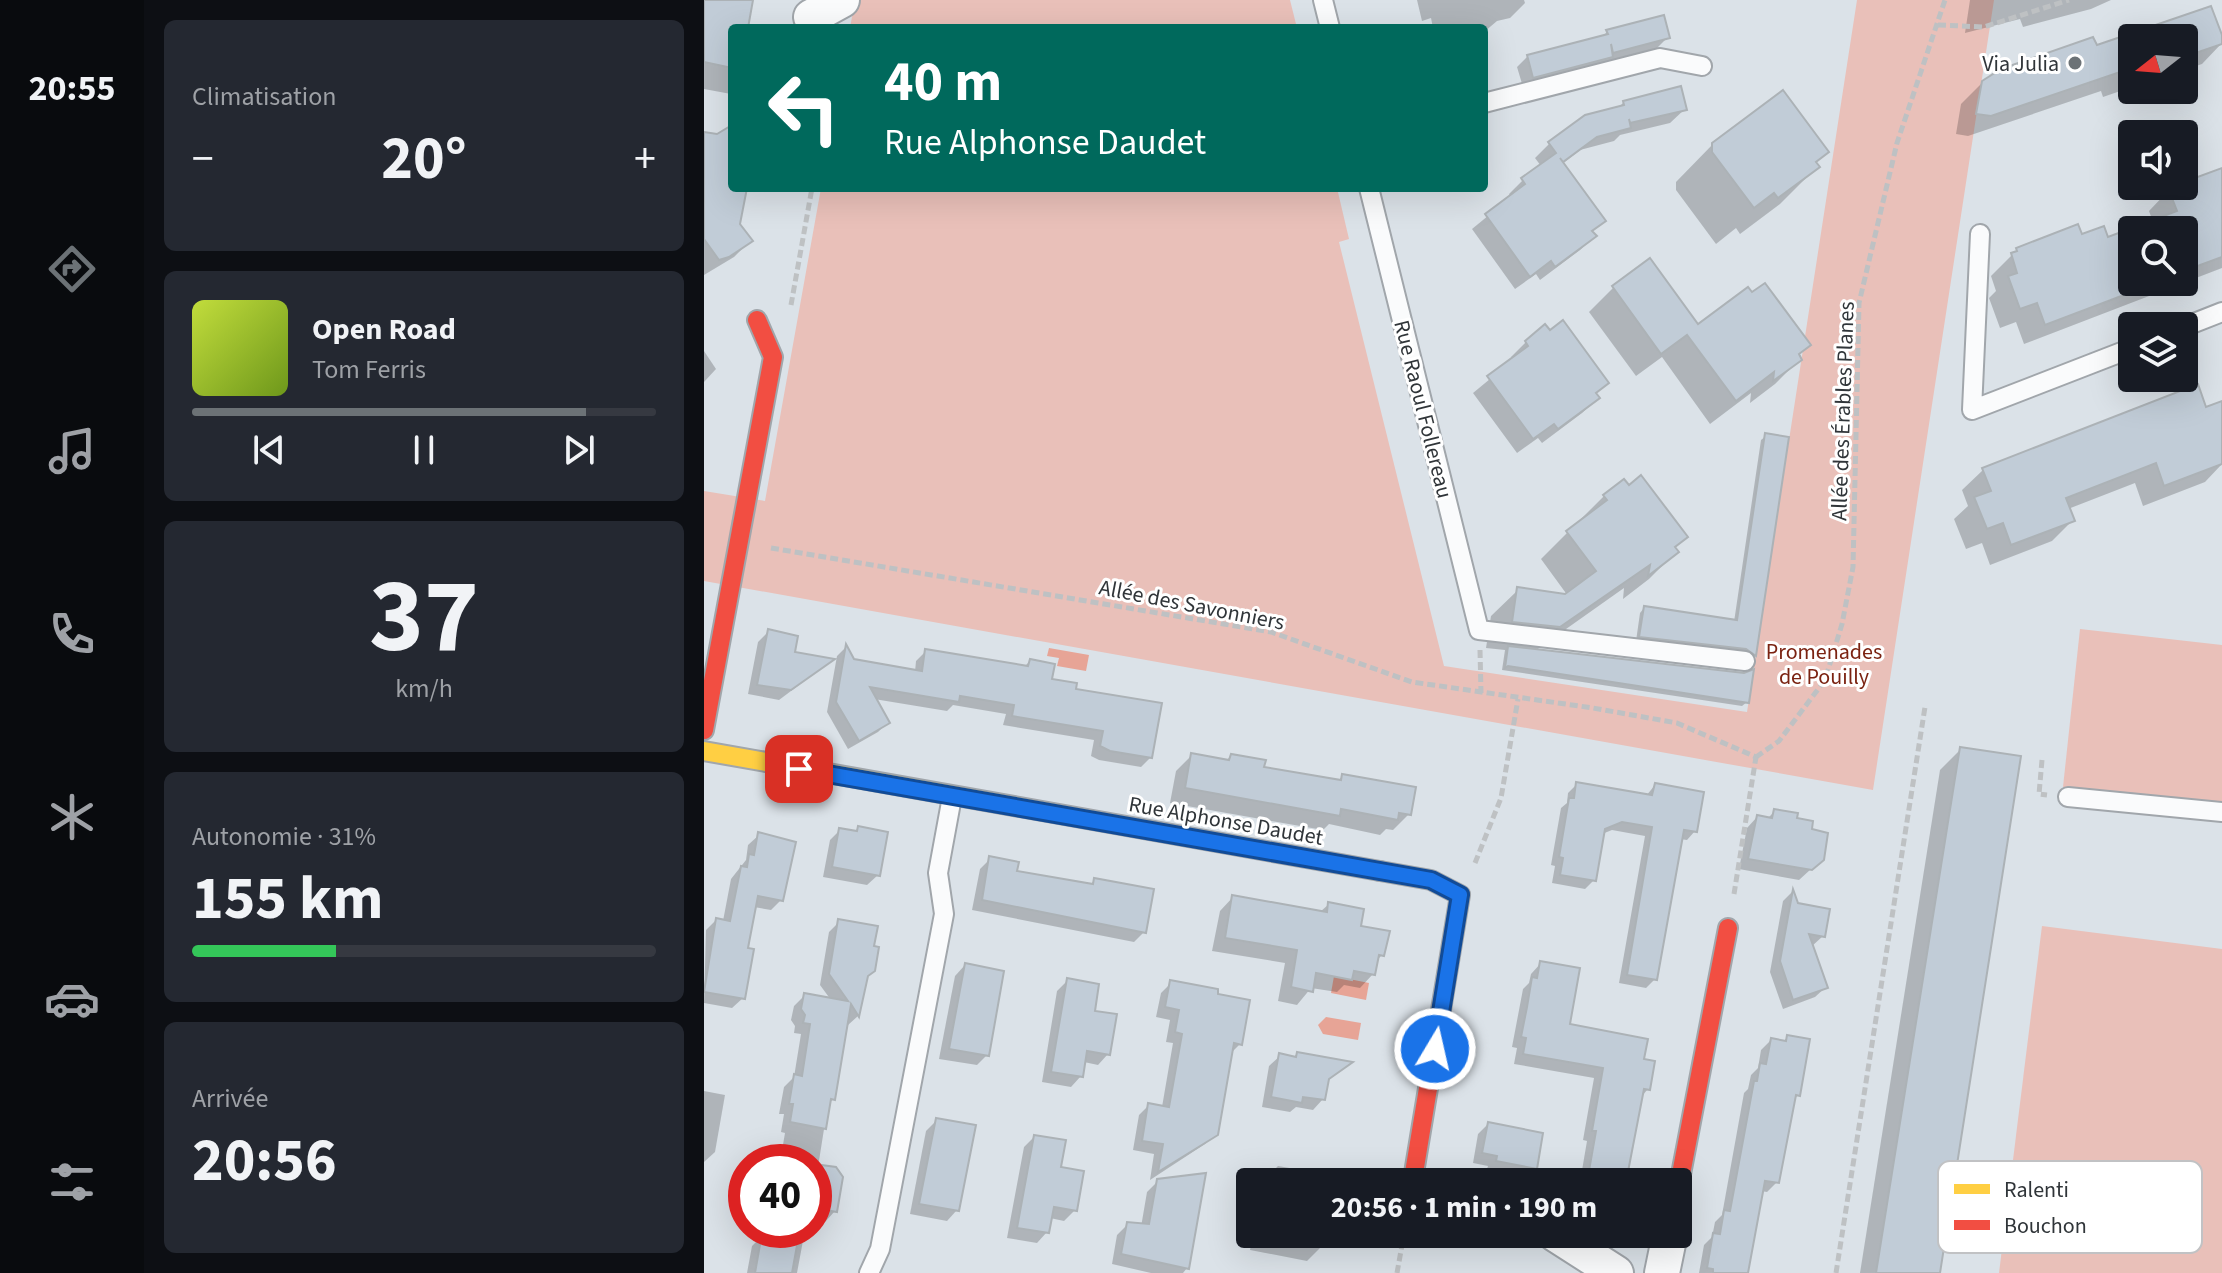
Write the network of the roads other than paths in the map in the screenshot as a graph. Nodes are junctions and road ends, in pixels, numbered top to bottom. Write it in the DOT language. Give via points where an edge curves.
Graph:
graph roads {
  1 [pos="842,0"];
  2 [pos="1323,0"];
  3 [pos="811,17"];
  4 [pos="1329,24"];
  5 [pos="1702,66"];
  6 [pos="1488,102"];
  7 [pos="1370,192"];
  8 [pos="1980,234"];
  9 [pos="2222,312"];
  10 [pos="757,320"];
  11 [pos="2198,321"];
  12 [pos="2118,353"];
  13 [pos="1745,661"];
  14 [pos="704,730"];
  15 [pos="704,751"];
  16 [pos="952,797"];
  17 [pos="2068,797"];
  18 [pos="2222,812"];
  19 [pos="1728,928"];
  20 [pos="1420,1168"];
  21 [pos="1682,1168"];
  22 [pos="1577,1248"];
  23 [pos="1667,1248"];
  24 [pos="869,1273"];
  25 [pos="1616,1273"];
  26 [pos="1662,1273"];
  1 -- 3 [label="street"];
  2 -- 4 [label="lane"];
  5 -- 6 [label="lane" via="1660,58"];
  7 -- 13 [label="lane, Rue Raoul Follereau" via="1479,630"];
  8 -- 12 [label="lane" via="1972,410"];
  9 -- 11 [label="lane"];
  10 -- 14 [label="street" via="773,357"];
  15 -- 16 [label="street, Rue Alphonse Daudet"];
  16 -- 20 [label="street, Rue Alphonse Daudet" via="1431,880 1460,895"];
  16 -- 24 [label="lane" via="938,873 944,914 880,1249"];
  17 -- 18 [label="lane"];
  19 -- 21 [label="street"];
  22 -- 25 [label="street"];
  23 -- 26 [label="street"];
}
